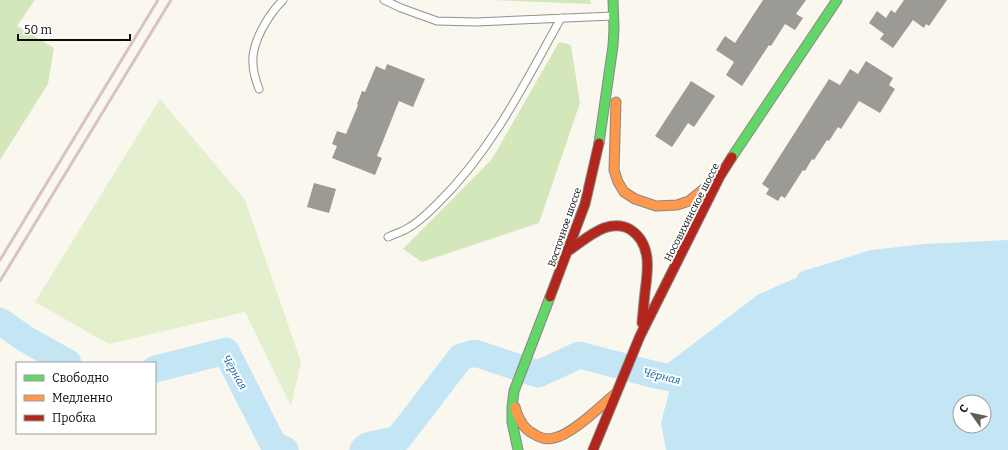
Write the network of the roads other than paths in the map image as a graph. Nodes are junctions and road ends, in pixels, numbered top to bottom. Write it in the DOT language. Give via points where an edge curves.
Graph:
graph roads {
  1 [pos="283,0"];
  2 [pos="384,0"];
  3 [pos="613,0"];
  4 [pos="837,0"];
  5 [pos="614,16"];
  6 [pos="561,18"];
  7 [pos="613,46"];
  8 [pos="259,89"];
  9 [pos="720,176"];
  10 [pos="388,236"];
  11 [pos="568,251"];
  12 [pos="640,336"];
  13 [pos="515,388"];
  14 [pos="616,393"];
  15 [pos="515,438"];
  16 [pos="607,439"];
  17 [pos="518,450"];
  18 [pos="526,450"];
  19 [pos="593,450"];
  1 -- 8 [label="lane" via="271,13 256,44 252,63"];
  2 -- 6 [label="lane" via="437,21"];
  3 -- 5 [label="main road, Восточное шоссе"];
  4 -- 9 [label="main road, Носовихинское шоссе"];
  5 -- 6 [label="lane"];
  5 -- 7 [label="main road, Восточное шоссе"];
  6 -- 10 [label="lane" via="512,107 470,167 450,192 429,212 408,228"];
  7 -- 9 [label="main road" via="617,71 614,170 624,192 635,199 656,206 677,205 689,201"];
  7 -- 11 [label="main road, Восточное шоссе" via="596,156 585,204"];
  9 -- 12 [label="main road, Носовихинское шоссе"];
  11 -- 12 [label="main road" via="602,228 620,226 636,235 644,247 648,260"];
  11 -- 13 [label="main road, Восточное шоссе"];
  12 -- 14 [label="main road, Носовихинское шоссе"];
  13 -- 14 [label="main road" via="516,412 523,425 534,434 546,438 560,437 572,431"];
  13 -- 15 [label="main road, Восточное шоссе" via="512,407"];
  14 -- 16 [label="main road"];
  14 -- 19 [label="main road, Носовихинское шоссе"];
  15 -- 17 [label="main road, Восточное шоссе"];
  15 -- 18 [label="main road"];
}
